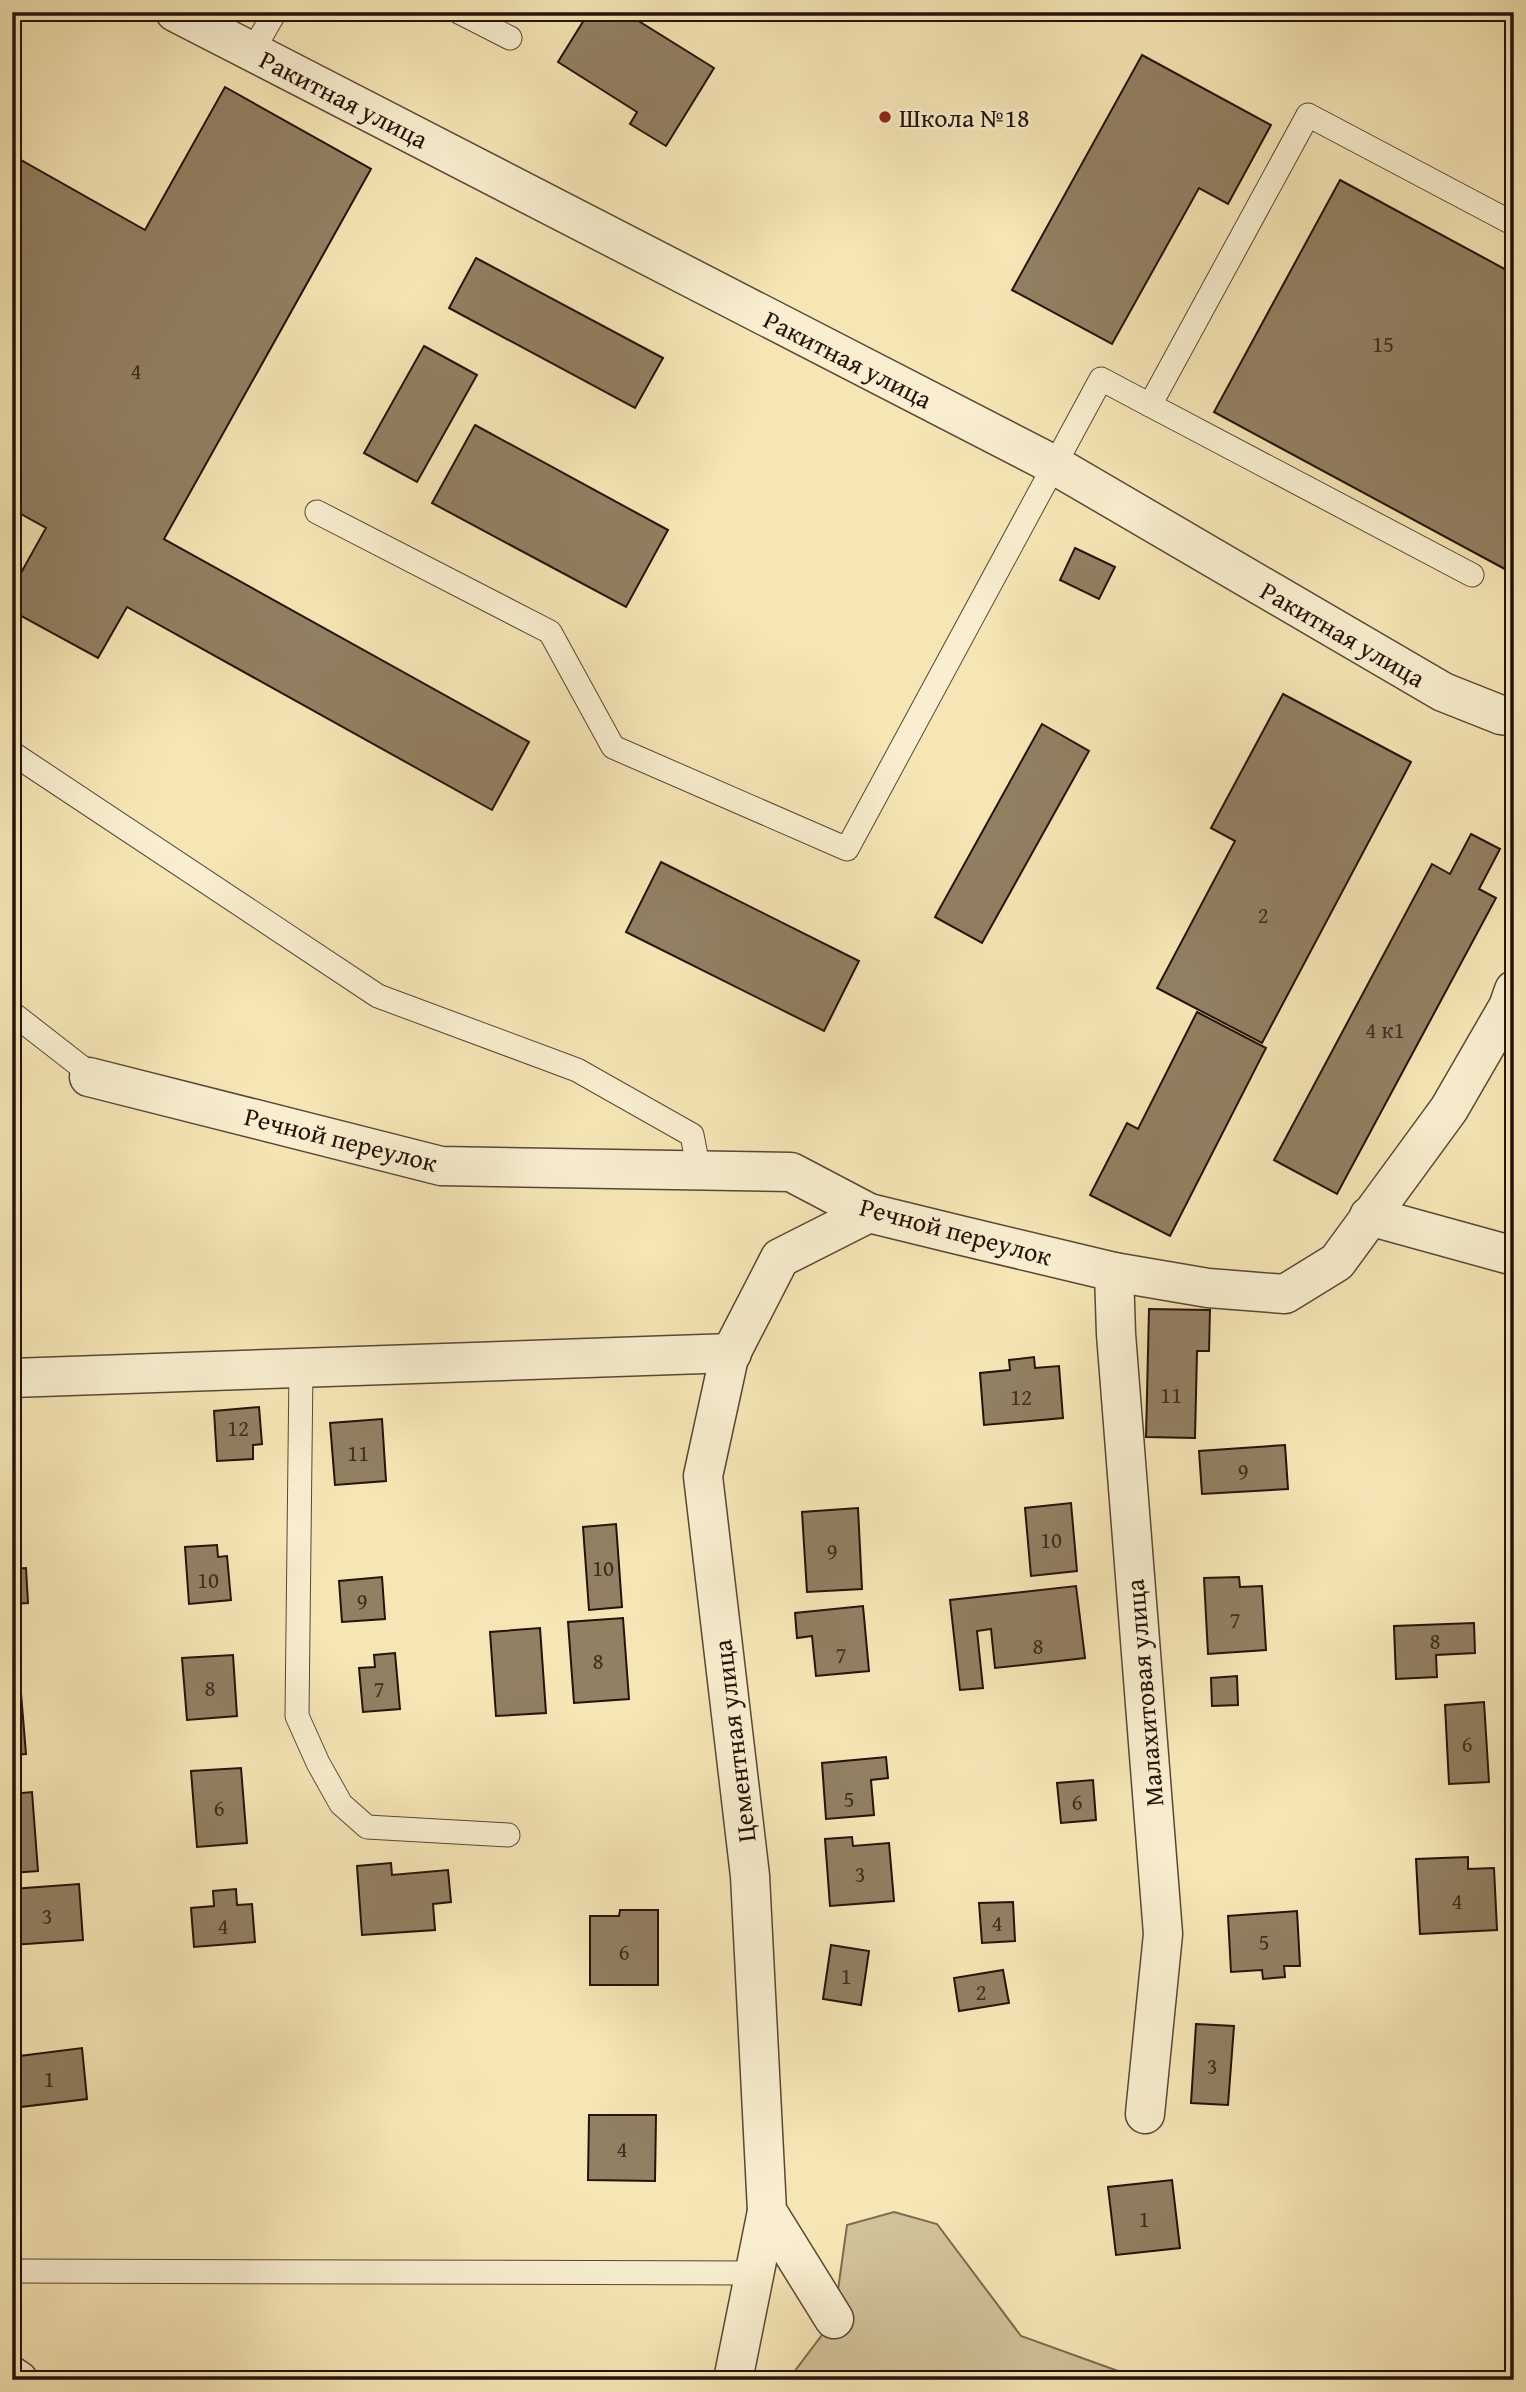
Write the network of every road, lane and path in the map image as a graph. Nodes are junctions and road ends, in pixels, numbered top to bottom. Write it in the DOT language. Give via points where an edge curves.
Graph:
graph roads {
  1 [pos="174,12"];
  2 [pos="275,12"];
  3 [pos="459,12"];
  4 [pos="510,38"];
  5 [pos="252,52"];
  6 [pos="1514,224"];
  7 [pos="1150,405"];
  8 [pos="1056,466"];
  9 [pos="317,512"];
  10 [pos="1472,575"];
  11 [pos="1514,717"];
  12 [pos="12,753"];
  13 [pos="1514,990"];
  14 [pos="12,1013"];
  15 [pos="91,1076"];
  16 [pos="699,1171"];
  17 [pos="869,1213"];
  18 [pos="1369,1216"];
  19 [pos="1514,1256"];
  20 [pos="1114,1272"];
  21 [pos="732,1353"];
  22 [pos="301,1367"];
  23 [pos="12,1378"];
  24 [pos="508,1835"];
  25 [pos="1145,2114"];
  26 [pos="767,2211"];
  27 [pos="12,2271"];
  28 [pos="755,2273"];
  29 [pos="834,2319"];
  30 [pos="12,2376"];
  31 [pos="18,2380"];
  32 [pos="733,2380"];
  1 -- 5 [label="street, Ракитная улица"];
  2 -- 5 [label="lane"];
  3 -- 4 [label="lane"];
  5 -- 8 [label="street, Ракитная улица"];
  6 -- 7 [label="lane" via="1308,115"];
  7 -- 8 [label="lane" via="1101,379"];
  7 -- 10 [label="lane"];
  8 -- 9 [label="lane" via="848,849 613,747 550,632"];
  8 -- 11 [label="street, Ракитная улица" via="1443,692"];
  12 -- 16 [label="lane" via="378,996 577,1070 692,1135"];
  13 -- 18 [label="street, Речной переулок" via="1449,1109"];
  14 -- 15 [label="lane"];
  15 -- 16 [label="street, Речной переулок" via="441,1166"];
  16 -- 17 [label="street, Речной переулок" via="790,1172"];
  17 -- 20 [label="street, Речной переулок"];
  17 -- 21 [label="street, Цементная улица" via="780,1258"];
  18 -- 19 [label="street"];
  18 -- 20 [label="street, Речной переулок" via="1337,1262 1285,1294 1208,1288"];
  20 -- 25 [label="street, Малахитовая улица" via="1163,1934"];
  21 -- 22 [label="street"];
  21 -- 26 [label="street, Цементная улица" via="703,1476 751,1876"];
  22 -- 23 [label="street"];
  22 -- 24 [label="lane" via="298,1716 318,1763 341,1804 367,1827"];
  26 -- 28 [label="street"];
  26 -- 29 [label="street, Цементная улица"];
  27 -- 28 [label="lane"];
  28 -- 32 [label="street"];
  30 -- 31 [label="street"];
}
